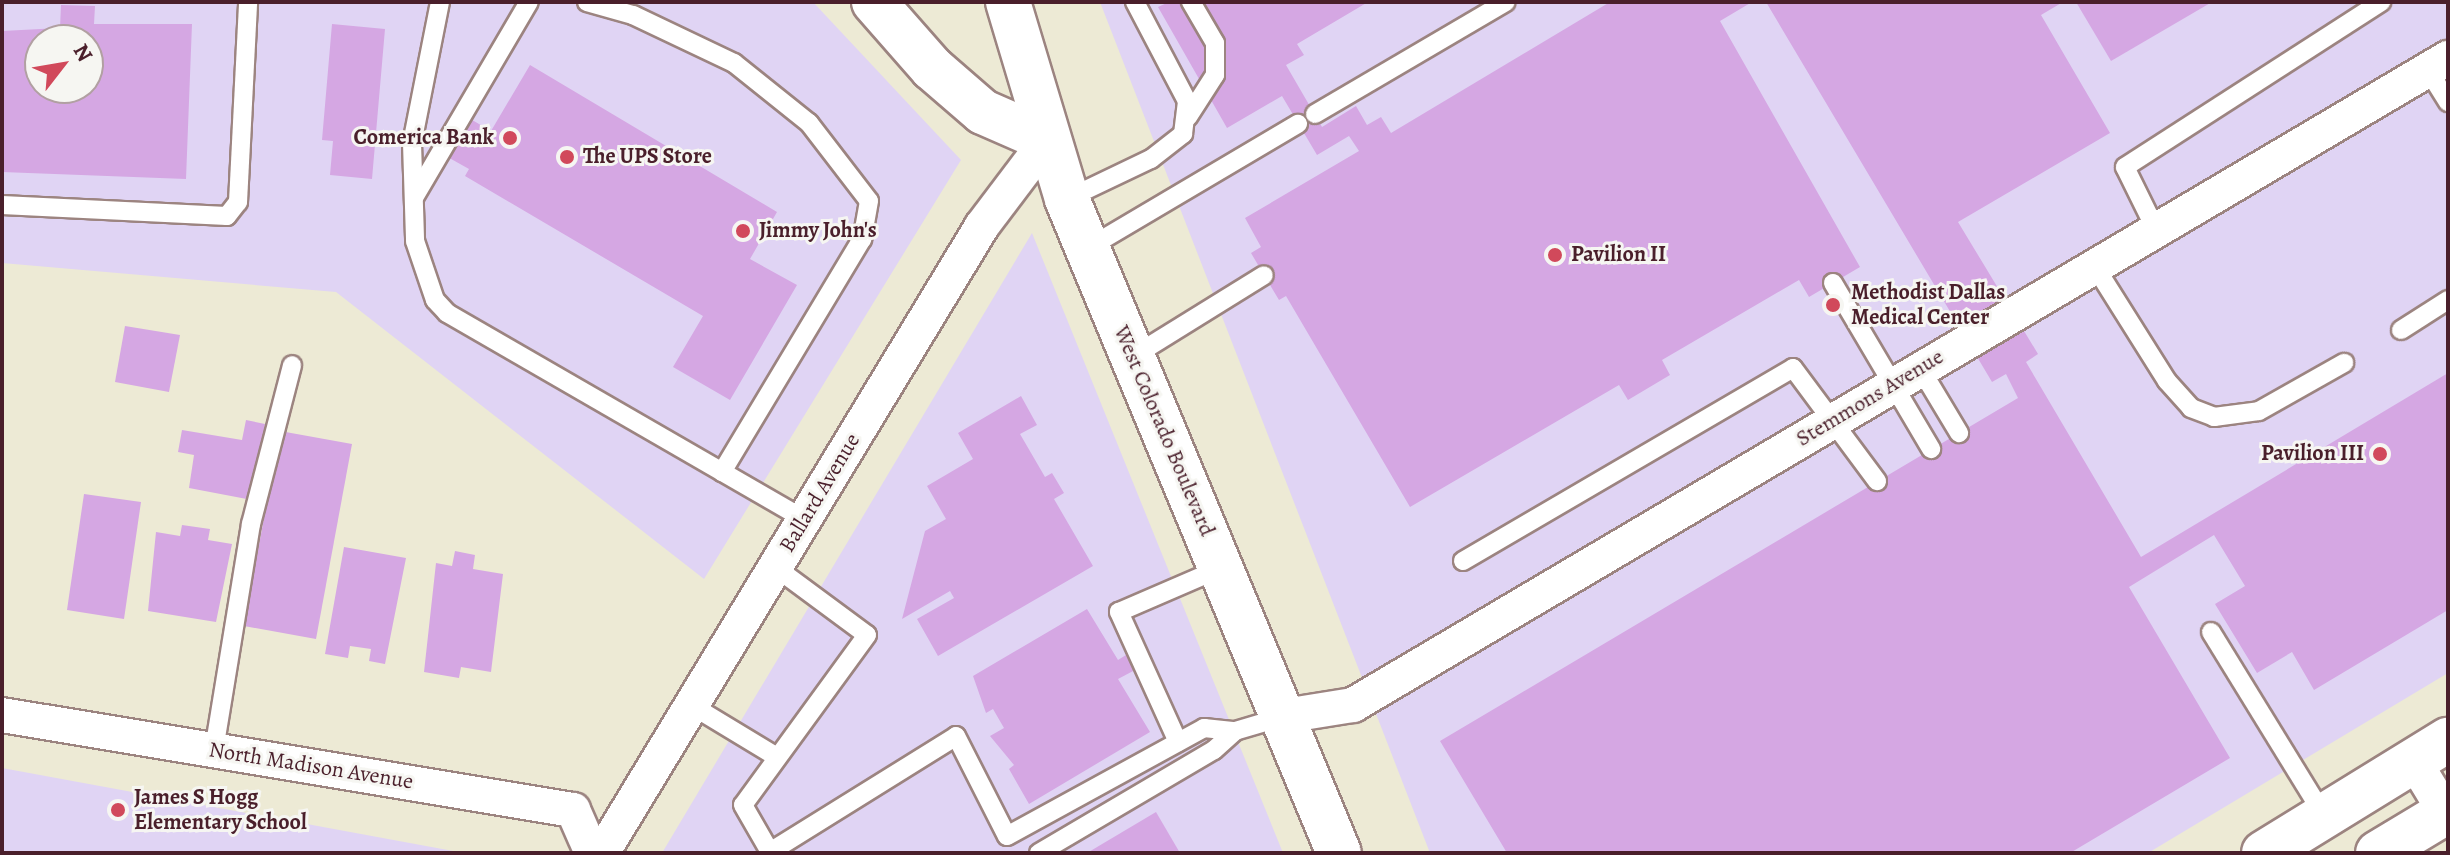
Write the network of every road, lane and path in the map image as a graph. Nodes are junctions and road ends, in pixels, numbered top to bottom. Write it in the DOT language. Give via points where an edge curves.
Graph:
graph roads {
  1 [pos="248,2"];
  2 [pos="440,2"];
  3 [pos="529,2"];
  4 [pos="587,2"];
  5 [pos="874,2"];
  6 [pos="1008,2"];
  7 [pos="1135,2"];
  8 [pos="1191,2"];
  9 [pos="1506,2"];
  10 [pos="2381,2"];
  11 [pos="2438,64"];
  12 [pos="2448,102"];
  13 [pos="1315,114"];
  14 [pos="1188,117"];
  15 [pos="1298,124"];
  16 [pos="1047,140"];
  17 [pos="414,198"];
  18 [pos="1067,199"];
  19 [pos="2,205"];
  20 [pos="2156,230"];
  21 [pos="1088,248"];
  22 [pos="2094,265"];
  23 [pos="1264,275"];
  24 [pos="1833,283"];
  25 [pos="2448,300"];
  26 [pos="2401,330"];
  27 [pos="1132,357"];
  28 [pos="2344,363"];
  29 [pos="292,365"];
  30 [pos="1906,376"];
  31 [pos="1836,419"];
  32 [pos="1959,433"];
  33 [pos="1931,449"];
  34 [pos="722,472"];
  35 [pos="1877,481"];
  36 [pos="804,519"];
  37 [pos="1463,561"];
  38 [pos="775,567"];
  39 [pos="1222,568"];
  40 [pos="2211,632"];
  41 [pos="691,705"];
  42 [pos="2,715"];
  43 [pos="1284,716"];
  44 [pos="1235,731"];
  45 [pos="1178,742"];
  46 [pos="214,750"];
  47 [pos="2431,751"];
  48 [pos="777,757"];
  49 [pos="2447,814"];
  50 [pos="2324,816"];
  51 [pos="592,853"];
  52 [pos="602,853"];
  53 [pos="1039,853"];
  54 [pos="1339,853"];
  55 [pos="2264,853"];
  56 [pos="2378,853"];
  1 -- 19 [label="lane" via="238,202 227,216"];
  2 -- 17 [label="lane" via="412,143"];
  3 -- 17 [label="lane"];
  4 -- 34 [label="lane" via="633,15 734,63 809,123 869,201 862,239"];
  5 -- 16 [label="street" via="932,68 983,112"];
  6 -- 16 [label="street, West Colorado Boulevard"];
  7 -- 14 [label="lane" via="1187,101"];
  8 -- 14 [label="lane" via="1215,43 1215,75"];
  9 -- 13 [label="lane"];
  10 -- 20 [label="lane" via="2125,167"];
  11 -- 12 [label="lane"];
  11 -- 20 [label="street, Stemmons Avenue"];
  14 -- 18 [label="lane" via="1183,134 1151,159"];
  15 -- 21 [label="lane"];
  16 -- 18 [label="street, West Colorado Boulevard"];
  16 -- 36 [label="street, Ballard Avenue" via="982,226"];
  17 -- 34 [label="lane" via="415,241 435,300 447,313"];
  18 -- 21 [label="street, West Colorado Boulevard"];
  20 -- 22 [label="street, Stemmons Avenue"];
  21 -- 27 [label="street, West Colorado Boulevard"];
  22 -- 28 [label="lane" via="2167,381 2191,408 2214,417 2259,411"];
  22 -- 30 [label="street, Stemmons Avenue"];
  23 -- 27 [label="lane"];
  24 -- 30 [label="lane"];
  25 -- 26 [label="lane"];
  27 -- 39 [label="street, West Colorado Boulevard"];
  29 -- 46 [label="lane" via="251,524"];
  30 -- 31 [label="street, Stemmons Avenue"];
  30 -- 32 [label="lane"];
  30 -- 33 [label="lane"];
  31 -- 35 [label="lane"];
  31 -- 37 [label="lane" via="1793,368"];
  31 -- 43 [label="street, Stemmons Avenue" via="1353,705"];
  34 -- 36 [label="lane"];
  36 -- 38 [label="street, Ballard Avenue"];
  38 -- 41 [label="street, Ballard Avenue"];
  38 -- 48 [label="lane" via="867,635"];
  39 -- 43 [label="street, West Colorado Boulevard"];
  39 -- 45 [label="lane" via="1119,612"];
  40 -- 50 [label="lane"];
  41 -- 48 [label="lane"];
  41 -- 52 [label="street, Ballard Avenue"];
  42 -- 46 [label="street, North Madison Avenue"];
  43 -- 44 [label="lane"];
  43 -- 54 [label="street, West Colorado Boulevard"];
  44 -- 45 [label="lane" via="1204,728"];
  44 -- 53 [label="lane" via="1214,750"];
  45 -- 48 [label="lane" via="1007,836 956,736 770,852 743,805"];
  46 -- 51 [label="street, North Madison Avenue" via="573,810"];
  47 -- 49 [label="street"];
  47 -- 50 [label="street"];
  49 -- 56 [label="street"];
  50 -- 55 [label="street"];
}
